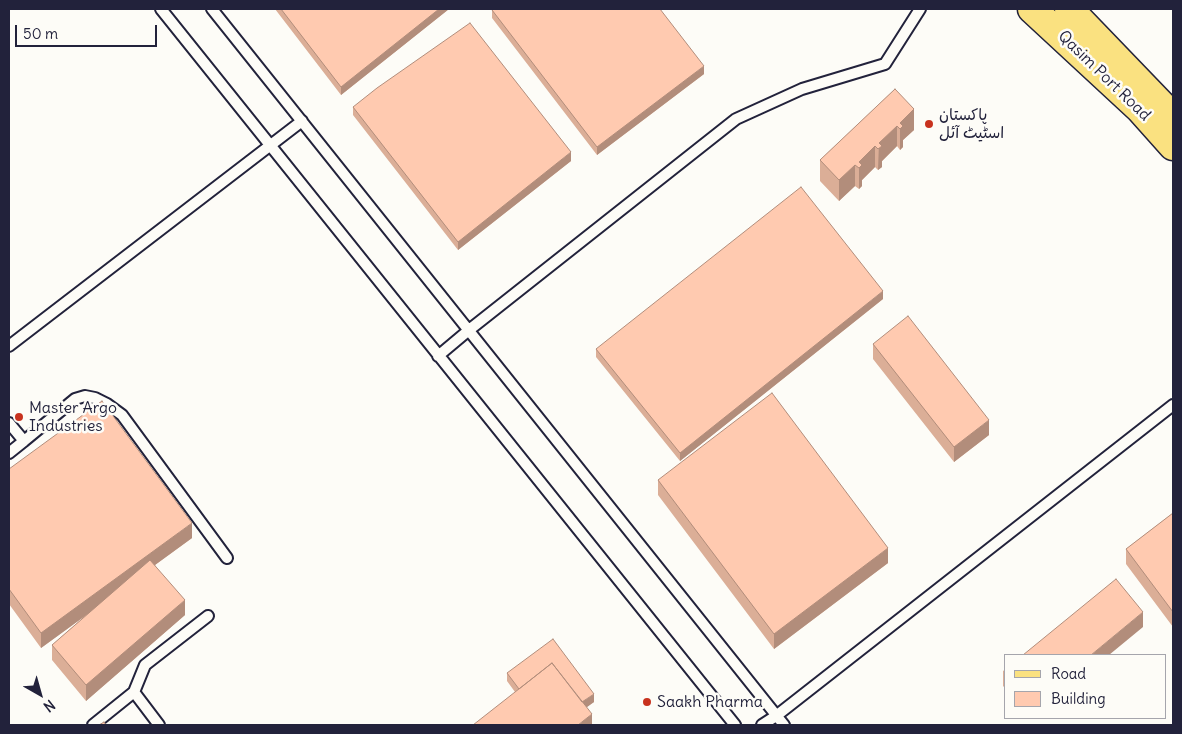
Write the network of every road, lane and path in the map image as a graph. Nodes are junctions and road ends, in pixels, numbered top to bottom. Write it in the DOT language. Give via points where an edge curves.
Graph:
graph roads {
  1 [pos="161,9"];
  2 [pos="212,9"];
  3 [pos="920,9"];
  4 [pos="1032,9"];
  5 [pos="1069,9"];
  6 [pos="1173,117"];
  7 [pos="302,121"];
  8 [pos="270,145"];
  9 [pos="1173,146"];
  10 [pos="469,330"];
  11 [pos="9,346"];
  12 [pos="438,356"];
  13 [pos="1173,405"];
  14 [pos="9,423"];
  15 [pos="24,441"];
  16 [pos="9,453"];
  17 [pos="227,558"];
  18 [pos="208,616"];
  19 [pos="134,692"];
  20 [pos="776,716"];
  21 [pos="93,725"];
  22 [pos="159,725"];
  23 [pos="735,725"];
  24 [pos="762,725"];
  25 [pos="784,725"];
  1 -- 8 [label="lane"];
  2 -- 7 [label="lane"];
  3 -- 10 [label="lane" via="885,64 802,89 736,119"];
  4 -- 9 [label="main road, Qasim Port Road" via="1140,109"];
  5 -- 6 [label="main road, Qasim Port Road"];
  7 -- 8 [label="lane"];
  7 -- 10 [label="lane"];
  8 -- 11 [label="lane"];
  8 -- 12 [label="lane"];
  10 -- 12 [label="lane"];
  10 -- 20 [label="lane"];
  12 -- 23 [label="lane"];
  13 -- 20 [label="lane"];
  14 -- 15 [label="lane"];
  15 -- 16 [label="lane"];
  15 -- 17 [label="lane" via="75,399 85,396 107,404 122,415"];
  18 -- 19 [label="lane" via="145,666"];
  19 -- 21 [label="lane"];
  19 -- 22 [label="lane"];
  20 -- 24 [label="lane"];
  20 -- 25 [label="lane"];
}
